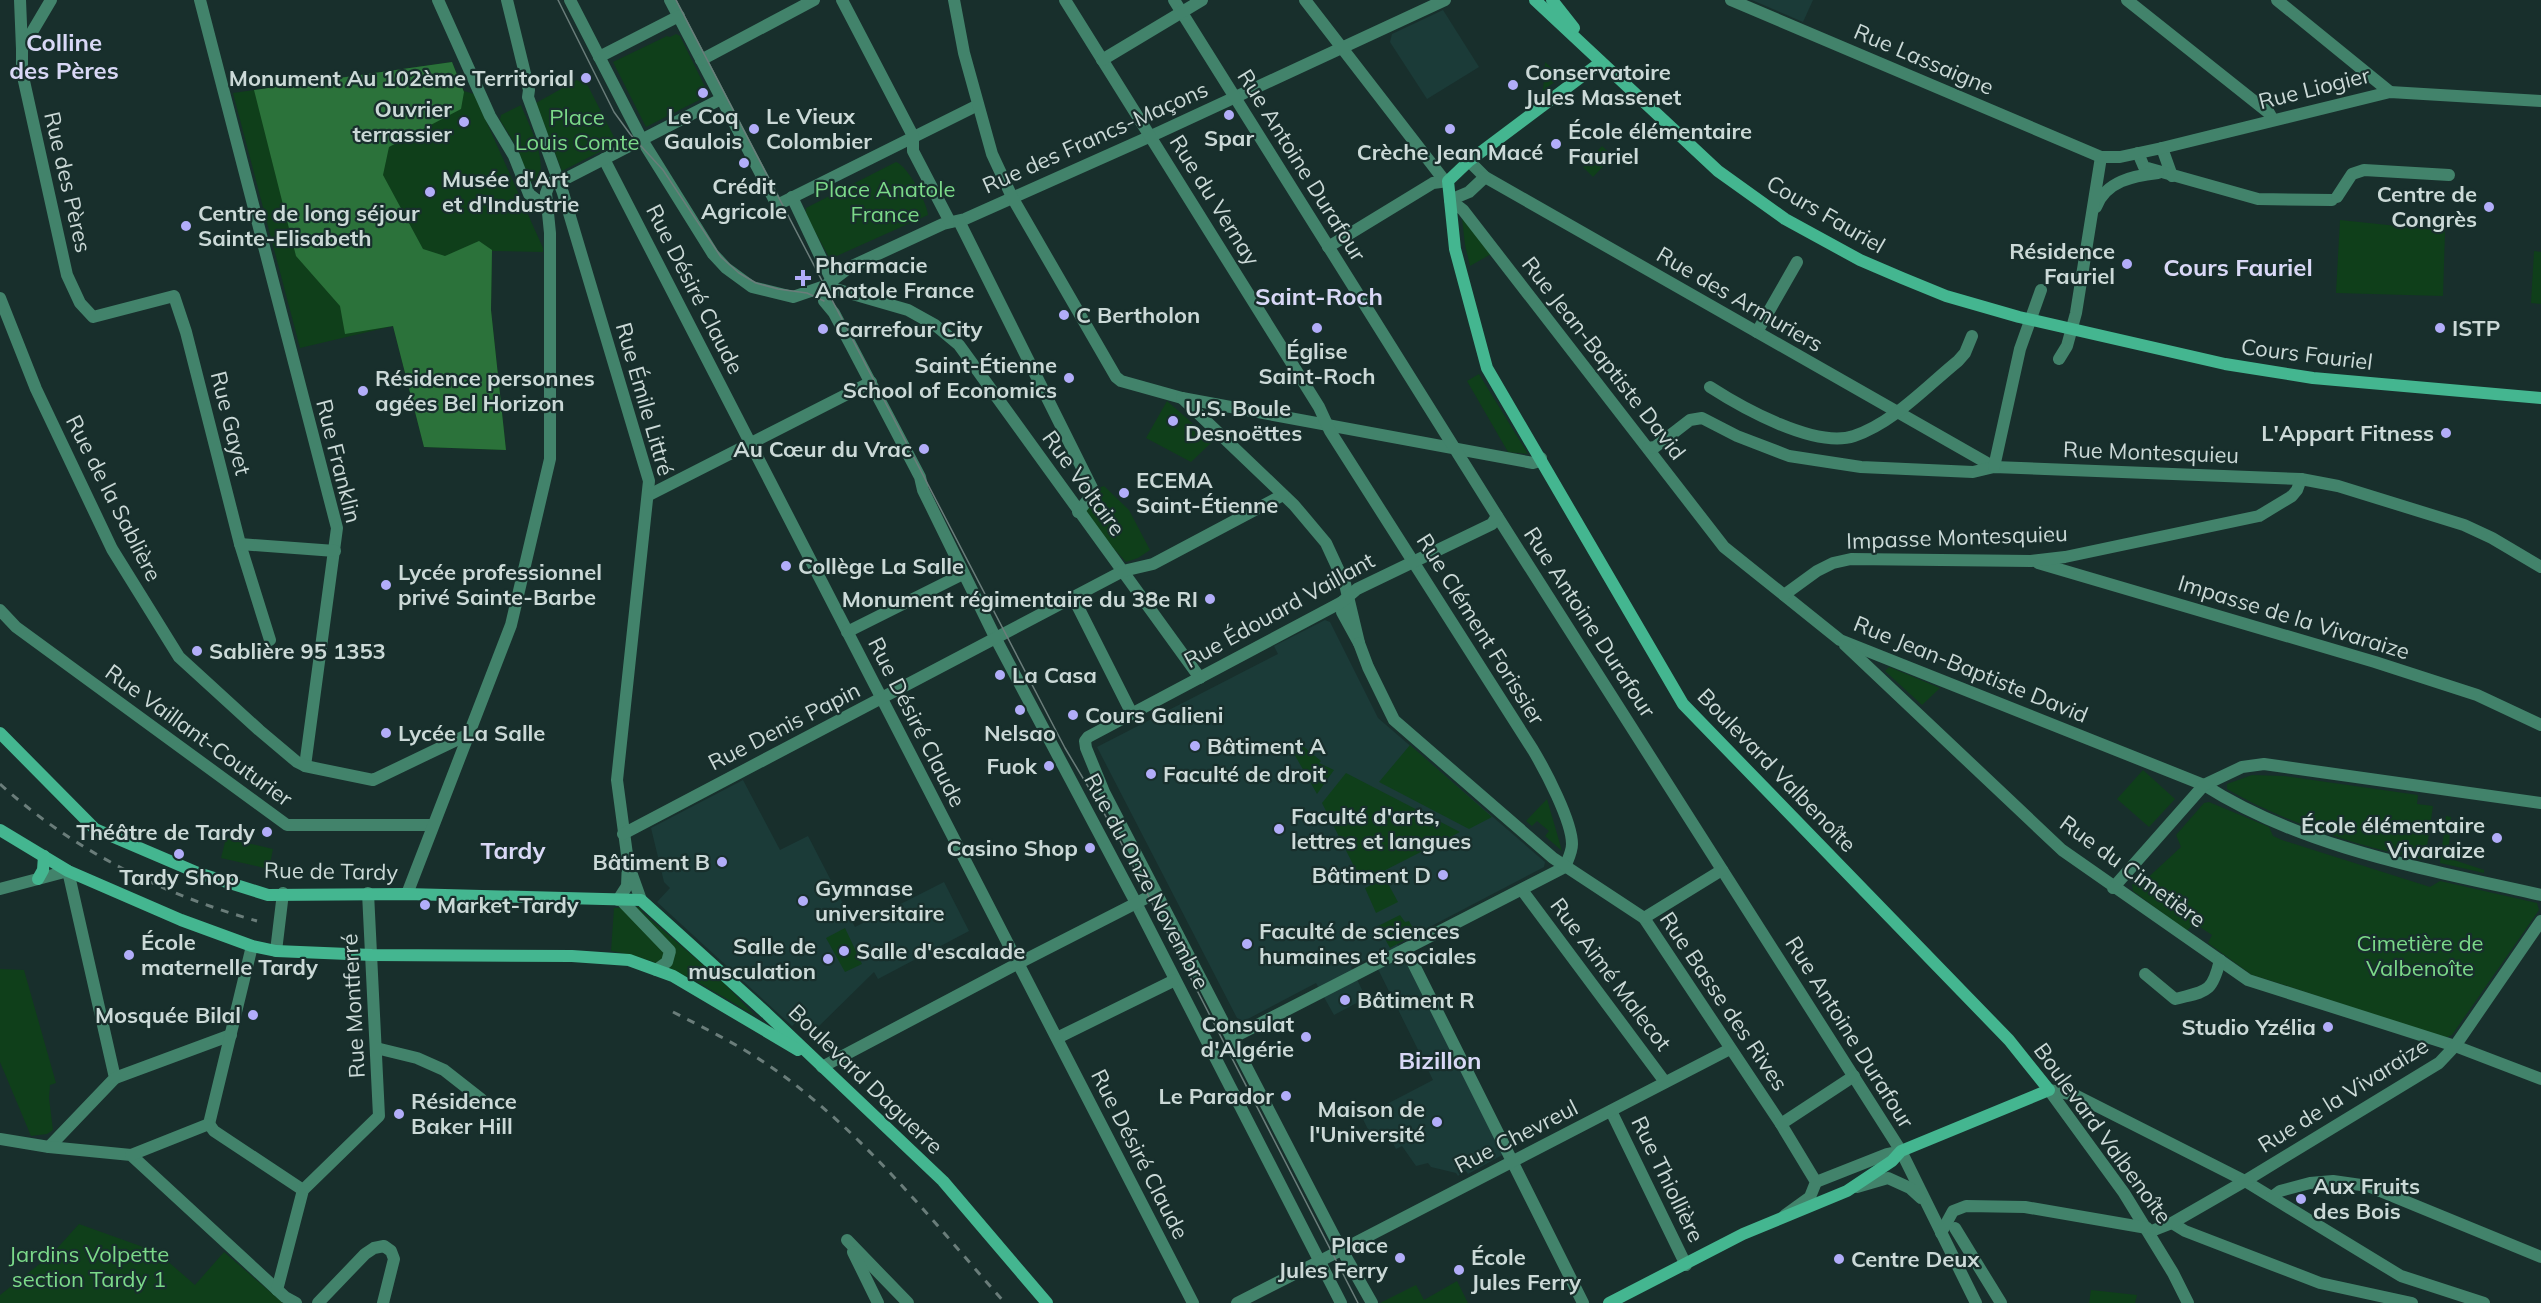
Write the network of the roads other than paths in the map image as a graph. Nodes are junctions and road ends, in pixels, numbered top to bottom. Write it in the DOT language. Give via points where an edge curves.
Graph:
graph roads {
  1 [pos="20,0"];
  2 [pos="51,0"];
  3 [pos="200,0"];
  4 [pos="438,0"];
  5 [pos="507,0"];
  6 [pos="570,0"];
  7 [pos="670,0"];
  8 [pos="814,0"];
  9 [pos="842,0"];
  10 [pos="954,0"];
  11 [pos="1065,0"];
  12 [pos="1174,0"];
  13 [pos="1202,0"];
  14 [pos="1305,0"];
  15 [pos="1444,0"];
  16 [pos="1535,0"];
  17 [pos="1552,0"];
  18 [pos="1731,0"];
  19 [pos="2127,0"];
  20 [pos="2277,0"];
  21 [pos="1182,12"];
  22 [pos="679,16"];
  23 [pos="22,49"];
  24 [pos="1341,49"];
  25 [pos="599,57"];
  26 [pos="701,60"];
  27 [pos="1102,60"];
  28 [pos="1601,62"];
  29 [pos="2390,92"];
  30 [pos="1235,97"];
  31 [pos="721,99"];
  32 [pos="2541,101"];
  33 [pos="978,105"];
  34 [pos="2273,120"];
  35 [pos="913,136"];
  36 [pos="1150,136"];
  37 [pos="642,140"];
  38 [pos="2162,148"];
  39 [pos="2139,153"];
  40 [pos="2101,157"];
  41 [pos="604,159"];
  42 [pos="1469,161"];
  43 [pos="2166,174"];
  44 [pos="2449,175"];
  45 [pos="1485,177"];
  46 [pos="558,178"];
  47 [pos="1446,180"];
  48 [pos="792,197"];
  49 [pos="1012,197"];
  50 [pos="546,199"];
  51 [pos="1450,200"];
  52 [pos="2092,219"];
  53 [pos="954,222"];
  54 [pos="1328,247"];
  55 [pos="1797,262"];
  56 [pos="828,282"];
  57 [pos="2041,290"];
  58 [pos="0,298"];
  59 [pos="93,317"];
  60 [pos="2030,320"];
  61 [pos="2071,330"];
  62 [pos="1756,332"];
  63 [pos="1972,336"];
  64 [pos="2059,359"];
  65 [pos="871,382"];
  66 [pos="1710,387"];
  67 [pos="1182,398"];
  68 [pos="2541,398"];
  69 [pos="1896,412"];
  70 [pos="1326,423"];
  71 [pos="751,443"];
  72 [pos="1454,448"];
  73 [pos="1648,448"];
  74 [pos="1541,458"];
  75 [pos="1994,467"];
  76 [pos="2301,479"];
  77 [pos="649,495"];
  78 [pos="1283,495"];
  79 [pos="1078,512"];
  80 [pos="1497,516"];
  81 [pos="240,544"];
  82 [pos="335,552"];
  83 [pos="2031,561"];
  84 [pos="1414,562"];
  85 [pos="2541,567"];
  86 [pos="1123,571"];
  87 [pos="963,574"];
  88 [pos="1784,596"];
  89 [pos="1074,599"];
  90 [pos="1345,599"];
  91 [pos="0,610"];
  92 [pos="847,632"];
  93 [pos="996,639"];
  94 [pos="270,640"];
  95 [pos="1840,640"];
  96 [pos="1200,678"];
  97 [pos="882,699"];
  98 [pos="1132,714"];
  99 [pos="2541,726"];
  100 [pos="0,733"];
  101 [pos="470,734"];
  102 [pos="1085,745"];
  103 [pos="305,766"];
  104 [pos="2204,785"];
  105 [pos="2541,803"];
  106 [pos="433,825"];
  107 [pos="0,830"];
  108 [pos="624,834"];
  109 [pos="44,856"];
  110 [pos="628,862"];
  111 [pos="1564,867"];
  112 [pos="1722,870"];
  113 [pos="68,871"];
  114 [pos="38,879"];
  115 [pos="2114,888"];
  116 [pos="0,889"];
  117 [pos="1522,890"];
  118 [pos="1156,892"];
  119 [pos="283,893"];
  120 [pos="368,894"];
  121 [pos="407,894"];
  122 [pos="2541,895"];
  123 [pos="619,900"];
  124 [pos="641,900"];
  125 [pos="1136,903"];
  126 [pos="1644,918"];
  127 [pos="2541,921"];
  128 [pos="252,946"];
  129 [pos="1406,949"];
  130 [pos="276,951"];
  131 [pos="372,955"];
  132 [pos="2220,960"];
  133 [pos="1018,963"];
  134 [pos="656,970"];
  135 [pos="2145,974"];
  136 [pos="1175,980"];
  137 [pos="766,1013"];
  138 [pos="231,1035"];
  139 [pos="774,1036"];
  140 [pos="1057,1038"];
  141 [pos="1232,1038"];
  142 [pos="2455,1046"];
  143 [pos="376,1047"];
  144 [pos="1730,1049"];
  145 [pos="820,1065"];
  146 [pos="1854,1076"];
  147 [pos="115,1078"];
  148 [pos="2541,1079"];
  149 [pos="1665,1082"];
  150 [pos="2049,1090"];
  151 [pos="481,1099"];
  152 [pos="1611,1111"];
  153 [pos="209,1124"];
  154 [pos="1781,1124"];
  155 [pos="0,1139"];
  156 [pos="49,1147"];
  157 [pos="1901,1151"];
  158 [pos="131,1155"];
  159 [pos="1511,1162"];
  160 [pos="2245,1181"];
  161 [pos="1816,1182"];
  162 [pos="303,1190"];
  163 [pos="1847,1191"];
  164 [pos="2272,1197"];
  165 [pos="1926,1203"];
  166 [pos="1780,1219"];
  167 [pos="2172,1223"];
  168 [pos="1955,1228"];
  169 [pos="2148,1230"];
  170 [pos="1941,1233"];
  171 [pos="1341,1250"];
  172 [pos="2541,1257"];
  173 [pos="1320,1261"];
  174 [pos="1686,1265"];
  175 [pos="1977,1265"];
  176 [pos="1960,1272"];
  177 [pos="277,1290"];
  178 [pos="296,1303"];
  179 [pos="318,1303"];
  180 [pos="383,1303"];
  181 [pos="878,1303"];
  182 [pos="908,1303"];
  183 [pos="1047,1303"];
  184 [pos="1193,1303"];
  185 [pos="1237,1303"];
  186 [pos="1341,1303"];
  187 [pos="1372,1303"];
  188 [pos="1582,1303"];
  189 [pos="1609,1303"];
  190 [pos="1976,1303"];
  191 [pos="2001,1303"];
  192 [pos="2188,1303"];
  193 [pos="2412,1303"];
  194 [pos="2484,1303"];
  1 -- 23 [label="street, Rue des Pères"];
  2 -- 23 [label="street"];
  3 -- 82 [label="street, Rue Franklin" via="337,528"];
  4 -- 50 [label="street" via="529,194 538,201"];
  5 -- 46 [label="street" via="528,97"];
  6 -- 25 [label="street"];
  7 -- 22 [label="street"];
  8 -- 26 [label="street"];
  9 -- 35 [label="street"];
  10 -- 33 [label="street"];
  11 -- 27 [label="street, Rue du Vernay"];
  12 -- 21 [label="street, Rue Antoine Durafour"];
  13 -- 21 [label="street"];
  14 -- 24 [label="street"];
  15 -- 24 [label="street, Rue des Francs-Maçons"];
  16 -- 28 [label="main road, Cours Fauriel"];
  17 -- 28 [label="main road, Cours Fauriel"];
  18 -- 40 [label="street, Rue Lassaigne"];
  19 -- 34 [label="street"];
  20 -- 29 [label="street"];
  21 -- 27 [label="street"];
  21 -- 30 [label="street, Rue Antoine Durafour"];
  22 -- 25 [label="street"];
  22 -- 26 [label="street"];
  23 -- 59 [label="street, Rue des Pères" via="22,72 68,275 80,303"];
  24 -- 30 [label="street, Rue des Francs-Maçons"];
  24 -- 47 [label="street"];
  25 -- 37 [label="street"];
  26 -- 31 [label="street"];
  27 -- 36 [label="street, Rue du Vernay"];
  28 -- 42 [label="main road"];
  28 -- 60 [label="main road, Cours Fauriel" via="1718,171 1785,219 1902,279"];
  29 -- 32 [label="street, Rue Liogier"];
  29 -- 34 [label="street, Rue Liogier"];
  30 -- 36 [label="street, Rue des Francs-Maçons"];
  30 -- 54 [label="street, Rue Antoine Durafour"];
  31 -- 37 [label="street"];
  31 -- 48 [label="street" via="777,205"];
  33 -- 35 [label="street"];
  33 -- 49 [label="street" via="992,154"];
  34 -- 38 [label="street, Rue Liogier"];
  35 -- 48 [label="street"];
  35 -- 53 [label="street" via="913,151"];
  36 -- 49 [label="street, Rue des Francs-Maçons"];
  36 -- 70 [label="street, Rue du Vernay"];
  37 -- 41 [label="street"];
  37 -- 56 [label="street" via="713,254 740,280 766,292 793,297"];
  38 -- 39 [label="street, Rue Liogier"];
  38 -- 43 [label="street"];
  39 -- 40 [label="street, Rue Liogier"];
  39 -- 43 [label="street" via="2144,167"];
  40 -- 52 [label="street"];
  41 -- 46 [label="street" via="566,178"];
  41 -- 71 [label="street, Rue Désiré Claude"];
  42 -- 45 [label="street, Rue des Armuriers"];
  42 -- 47 [label="main road"];
  43 -- 44 [label="street" via="2258,199 2335,198 2352,174 2364,170"];
  43 -- 52 [label="street" via="2128,179 2107,189"];
  45 -- 51 [label="street" via="1469,192"];
  45 -- 62 [label="street, Rue des Armuriers"];
  46 -- 50 [label="street" via="549,185"];
  46 -- 77 [label="street, Rue Émile Littré" via="649,481"];
  47 -- 51 [label="main road, Boulevard Valbenoîte"];
  47 -- 54 [label="street" via="1432,183"];
  48 -- 56 [label="street"];
  49 -- 53 [label="street, Rue des Francs-Maçons"];
  49 -- 67 [label="street" via="1116,377 1129,385"];
  50 -- 101 [label="street" via="550,233 550,459 511,625"];
  51 -- 73 [label="street, Rue Jean-Baptiste David" via="1470,219"];
  51 -- 74 [label="main road, Boulevard Valbenoîte" via="1455,249 1487,369"];
  52 -- 61 [label="street"];
  53 -- 56 [label="street" via="850,267"];
  53 -- 79 [label="street" via="1092,488 1091,496"];
  54 -- 72 [label="street, Rue Antoine Durafour"];
  55 -- 62 [label="street"];
  56 -- 65 [label="street, Rue du Onze Novembre" via="824,301"];
  56 -- 79 [label="street, Rue Voltaire" via="908,310 959,345"];
  57 -- 60 [label="street"];
  58 -- 103 [label="street, Rue de la Sablière" via="36,389 112,549 179,657"];
  59 -- 81 [label="street, Rue Gayet" via="174,296"];
  60 -- 61 [label="main road, Cours Fauriel"];
  60 -- 75 [label="street"];
  61 -- 64 [label="street"];
  61 -- 68 [label="main road, Cours Fauriel" via="2275,374"];
  62 -- 69 [label="street, Rue des Armuriers"];
  63 -- 69 [label="street" via="1958,361"];
  65 -- 71 [label="street"];
  65 -- 87 [label="street, Rue du Onze Novembre" via="920,477"];
  66 -- 69 [label="street" via="1754,414 1817,435 1852,437"];
  67 -- 70 [label="street"];
  67 -- 78 [label="street"];
  69 -- 75 [label="street, Rue des Armuriers"];
  70 -- 72 [label="street"];
  70 -- 84 [label="street, Rue Clément Forissier"];
  71 -- 77 [label="street"];
  71 -- 92 [label="street, Rue Désiré Claude"];
  72 -- 74 [label="street" via="1533,463"];
  72 -- 80 [label="street, Rue Antoine Durafour"];
  73 -- 75 [label="street, Rue Montesquieu" via="1655,447 1690,420 1702,418 1789,456 1861,467 1972,472"];
  73 -- 88 [label="street, Rue Jean-Baptiste David" via="1730,553"];
  74 -- 150 [label="main road, Boulevard Valbenoîte" via="1683,704 2009,1040"];
  75 -- 76 [label="street, Rue Montesquieu"];
  76 -- 83 [label="street, Impasse Montesquieu" via="2292,496 2259,516"];
  76 -- 85 [label="street, Rue Montesquieu" via="2338,486 2464,525"];
  77 -- 108 [label="street, Rue Émile Littré" via="616,780"];
  78 -- 86 [label="street, Rue Denis Papin" via="1153,564"];
  78 -- 90 [label="street" via="1326,543"];
  79 -- 86 [label="street, Rue Voltaire"];
  80 -- 84 [label="street, Rue Édouard Vaillant" via="1492,524"];
  80 -- 112 [label="street, Rue Antoine Durafour"];
  81 -- 82 [label="street"];
  81 -- 94 [label="street, Rue Gayet"];
  82 -- 103 [label="street, Rue Franklin"];
  83 -- 88 [label="street, Impasse Montesquieu" via="1851,559 1816,571"];
  83 -- 99 [label="street, Impasse de la Vivaraize" via="2466,691"];
  84 -- 90 [label="street, Rue Édouard Vaillant" via="1357,589"];
  84 -- 111 [label="street, Rue Clément Forissier" via="1549,776 1572,842"];
  86 -- 89 [label="street, Rue Denis Papin"];
  86 -- 96 [label="street, Rue Voltaire"];
  87 -- 92 [label="street"];
  87 -- 93 [label="street, Rue du Onze Novembre"];
  88 -- 95 [label="street, Rue Jean-Baptiste David"];
  89 -- 93 [label="street, Rue Denis Papin"];
  89 -- 98 [label="street"];
  90 -- 96 [label="street, Rue Édouard Vaillant"];
  90 -- 111 [label="street, Rue Basse des Rives" via="1368,667 1394,720"];
  91 -- 106 [label="street, Rue Vaillant-Couturier" via="25,634 287,825"];
  92 -- 97 [label="street, Rue Désiré Claude"];
  93 -- 97 [label="street, Rue Denis Papin"];
  93 -- 125 [label="street, Rue du Onze Novembre"];
  95 -- 104 [label="street, Rue Jean-Baptiste David"];
  95 -- 115 [label="street, Rue du Cimetière" via="2062,850"];
  96 -- 98 [label="street, Rue Édouard Vaillant"];
  97 -- 108 [label="street, Rue Denis Papin"];
  97 -- 133 [label="street, Rue Désiré Claude"];
  98 -- 102 [label="street, Rue Édouard Vaillant" via="1089,737"];
  100 -- 119 [label="main road, Rue de Tardy" via="95,829 198,873 268,895"];
  101 -- 103 [label="street" via="373,780"];
  101 -- 106 [label="street"];
  102 -- 118 [label="street, Rue du Onze Novembre" via="1104,792"];
  104 -- 105 [label="street" via="2242,767 2264,765"];
  104 -- 115 [label="street"];
  104 -- 122 [label="street, Rue Jean-Baptiste David" via="2298,832 2340,846"];
  106 -- 121 [label="street"];
  107 -- 109 [label="main road"];
  108 -- 110 [label="street, Rue Émile Littré"];
  109 -- 113 [label="main road"];
  109 -- 114 [label="main road"];
  110 -- 123 [label="street" via="627,886"];
  110 -- 124 [label="street"];
  111 -- 117 [label="street"];
  111 -- 126 [label="street, Rue Basse des Rives"];
  112 -- 126 [label="street"];
  112 -- 146 [label="street, Rue Antoine Durafour"];
  113 -- 114 [label="street"];
  113 -- 128 [label="main road"];
  113 -- 147 [label="street"];
  114 -- 116 [label="street"];
  115 -- 132 [label="street, Rue du Cimetière"];
  117 -- 129 [label="street"];
  117 -- 149 [label="street, Rue Aimé Malecot"];
  118 -- 125 [label="street"];
  118 -- 141 [label="street, Rue du Onze Novembre"];
  119 -- 120 [label="main road, Rue de Tardy"];
  119 -- 130 [label="street"];
  120 -- 121 [label="main road, Rue de Tardy"];
  120 -- 131 [label="street, Rue Montferré"];
  121 -- 123 [label="main road, Rue de Tardy"];
  123 -- 124 [label="main road, Rue de Tardy"];
  123 -- 134 [label="street" via="670,951 667,962"];
  124 -- 137 [label="main road, Boulevard Daguerre"];
  125 -- 133 [label="street"];
  125 -- 136 [label="street, Rue du Onze Novembre"];
  126 -- 144 [label="street, Rue Basse des Rives"];
  127 -- 142 [label="street, Rue de la Vivaraize"];
  128 -- 130 [label="main road"];
  128 -- 138 [label="street"];
  129 -- 141 [label="street"];
  129 -- 159 [label="street"];
  130 -- 131 [label="main road"];
  131 -- 134 [label="main road" via="572,956 629,960"];
  131 -- 143 [label="street, Rue Montferré"];
  132 -- 135 [label="street" via="2215,981 2205,991 2175,999"];
  132 -- 142 [label="street, Rue du Cimetière" via="2248,980"];
  133 -- 140 [label="street, Rue Désiré Claude"];
  133 -- 145 [label="street"];
  134 -- 139 [label="main road" via="673,976"];
  136 -- 140 [label="street"];
  136 -- 173 [label="street, Rue du Onze Novembre"];
  137 -- 139 [label="main road"];
  137 -- 145 [label="main road, Boulevard Daguerre"];
  138 -- 147 [label="street"];
  138 -- 153 [label="street"];
  139 -- 145 [label="main road"];
  140 -- 184 [label="street, Rue Désiré Claude"];
  141 -- 171 [label="street, Rue du Onze Novembre"];
  142 -- 148 [label="street, Rue du Cimetière"];
  142 -- 160 [label="street, Rue de la Vivaraize" via="2439,1063"];
  143 -- 151 [label="street" via="444,1070"];
  143 -- 162 [label="street, Rue Montferré" via="379,1116"];
  144 -- 149 [label="street, Rue Chevreul"];
  144 -- 154 [label="street, Rue Basse des Rives"];
  145 -- 183 [label="main road, Boulevard Daguerre" via="943,1181"];
  146 -- 154 [label="street"];
  146 -- 157 [label="street, Rue Antoine Durafour"];
  147 -- 156 [label="street"];
  149 -- 152 [label="street, Rue Chevreul"];
  150 -- 157 [label="main road"];
  150 -- 160 [label="street" via="2076,1095"];
  150 -- 169 [label="street, Boulevard Valbenoîte"];
  152 -- 159 [label="street, Rue Chevreul"];
  152 -- 174 [label="street, Rue Thiollière"];
  153 -- 158 [label="street"];
  153 -- 162 [label="street"];
  154 -- 161 [label="street, Rue Basse des Rives"];
  155 -- 156 [label="street"];
  156 -- 158 [label="street"];
  157 -- 161 [label="street"];
  157 -- 163 [label="main road"];
  157 -- 165 [label="street, Rue Antoine Durafour"];
  158 -- 177 [label="street"];
  159 -- 171 [label="street, Rue Chevreul"];
  159 -- 188 [label="street"];
  160 -- 164 [label="street"];
  160 -- 167 [label="street, Rue de la Vivaraize"];
  161 -- 166 [label="street" via="1810,1197"];
  162 -- 177 [label="street"];
  163 -- 165 [label="street" via="1888,1178 1910,1188"];
  163 -- 166 [label="main road"];
  164 -- 172 [label="street" via="2310,1183 2333,1181 2368,1186"];
  164 -- 194 [label="street" via="2401,1276"];
  165 -- 170 [label="street, Rue Antoine Durafour"];
  166 -- 174 [label="main road"];
  167 -- 169 [label="street, Rue de la Vivaraize"];
  167 -- 193 [label="street" via="2320,1283"];
  168 -- 175 [label="street"];
  169 -- 170 [label="street" via="2025,1207 1966,1206 1953,1211"];
  169 -- 192 [label="street, Boulevard Valbenoîte"];
  170 -- 176 [label="street, Rue Antoine Durafour"];
  171 -- 173 [label="street, Rue Chevreul"];
  171 -- 187 [label="street, Rue du Onze Novembre"];
  173 -- 185 [label="street, Rue Chevreul"];
  173 -- 186 [label="street, Rue du Onze Novembre"];
  174 -- 189 [label="main road"];
  175 -- 176 [label="street" via="1968,1265"];
  175 -- 191 [label="street"];
  176 -- 190 [label="street, Rue Antoine Durafour"];
  177 -- 178 [label="street"];
  179 -- 180 [label="street" via="365,1254 384,1246 394,1258"];
  181 -- 182 [label="street" via="847,1240"];
}
